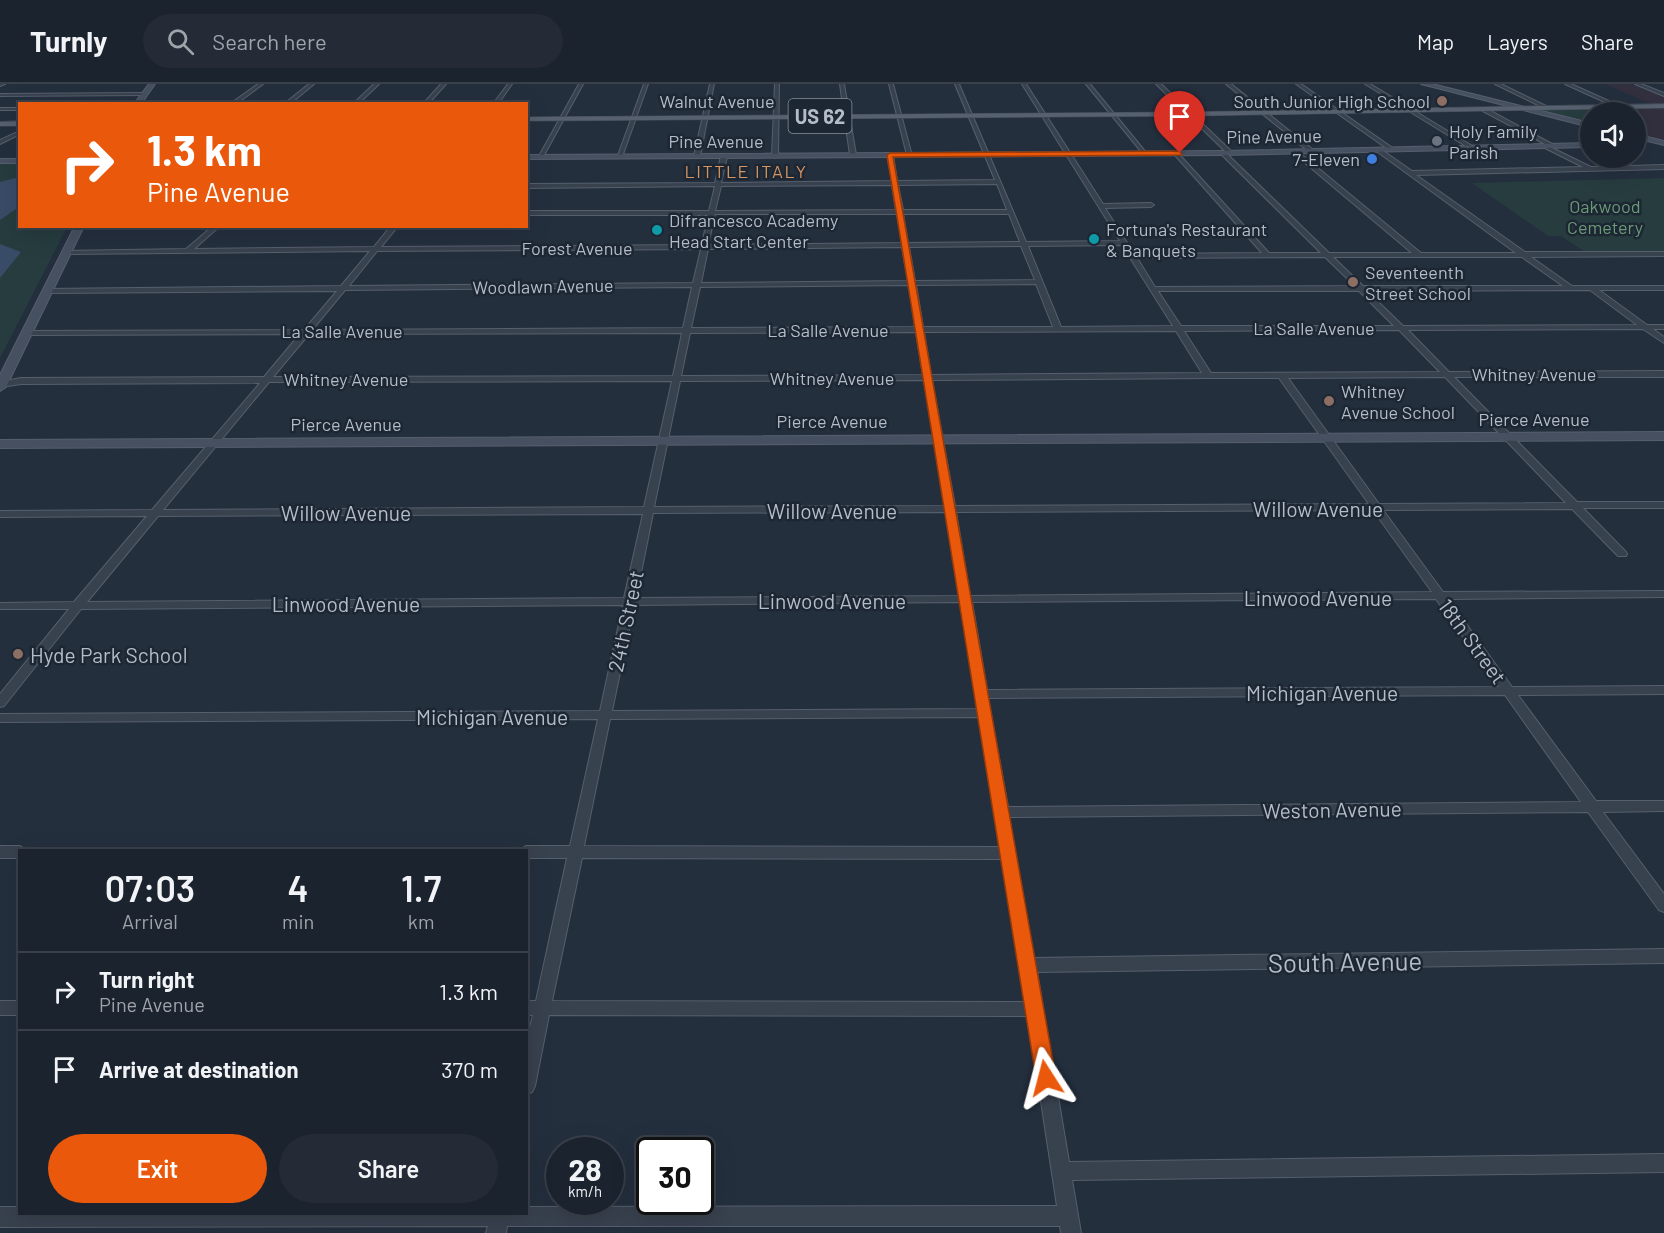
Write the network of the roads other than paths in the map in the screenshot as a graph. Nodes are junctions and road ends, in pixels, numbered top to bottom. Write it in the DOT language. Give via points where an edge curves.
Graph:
graph roads {
  1 [pos="152,84"];
  2 [pos="261,84"];
  3 [pos="312,84"];
  4 [pos="377,84"];
  5 [pos="444,84"];
  6 [pos="510,84"];
  7 [pos="581,84"];
  8 [pos="646,84"];
  9 [pos="712,84"];
  10 [pos="777,84"];
  11 [pos="842,84"];
  12 [pos="891,84"];
  13 [pos="957,84"];
  14 [pos="1024,84"];
  15 [pos="1088,84"];
  16 [pos="1158,84"];
  17 [pos="1228,84"];
  18 [pos="1298,84"];
  19 [pos="1367,84"];
  20 [pos="1425,84"];
  21 [pos="1497,84"];
  22 [pos="1568,84"];
  23 [pos="1637,84"];
  24 [pos="144,94"];
  25 [pos="0,95"];
  26 [pos="1664,95"];
  27 [pos="138,102"];
  28 [pos="235,102"];
  29 [pos="289,102"];
  30 [pos="357,102"];
  31 [pos="428,102"];
  32 [pos="496,102"];
  33 [pos="1609,102"];
  34 [pos="1646,106"];
  35 [pos="1664,106"];
  36 [pos="18,108"];
  37 [pos="1523,108"];
  38 [pos="1548,108"];
  39 [pos="1580,108"];
  40 [pos="0,109"];
  41 [pos="1483,109"];
  42 [pos="1410,111"];
  43 [pos="1337,112"];
  44 [pos="1264,113"];
  45 [pos="1190,114"];
  46 [pos="1044,115"];
  47 [pos="1114,115"];
  48 [pos="847,116"];
  49 [pos="899,116"];
  50 [pos="971,116"];
  51 [pos="704,117"];
  52 [pos="775,117"];
  53 [pos="528,118"];
  54 [pos="562,118"];
  55 [pos="633,118"];
  56 [pos="1580,122"];
  57 [pos="18,123"];
  58 [pos="0,124"];
  59 [pos="18,133"];
  60 [pos="1646,139"];
  61 [pos="0,142"];
  62 [pos="1646,143"];
  63 [pos="1664,143"];
  64 [pos="1580,145"];
  65 [pos="1547,146"];
  66 [pos="1471,147"];
  67 [pos="1377,149"];
  68 [pos="1391,149"];
  69 [pos="1310,150"];
  70 [pos="1294,151"];
  71 [pos="1176,153"];
  72 [pos="1227,153"];
  73 [pos="1069,154"];
  74 [pos="1146,154"];
  75 [pos="853,155"];
  76 [pos="890,155"];
  77 [pos="910,155"];
  78 [pos="988,155"];
  79 [pos="697,156"];
  80 [pos="724,156"];
  81 [pos="775,156"];
  82 [pos="528,157"];
  83 [pos="540,157"];
  84 [pos="619,157"];
  85 [pos="0,161"];
  86 [pos="18,161"];
  87 [pos="1664,167"];
  88 [pos="1590,169"];
  89 [pos="1408,173"];
  90 [pos="999,181"];
  91 [pos="894,182"];
  92 [pos="717,183"];
  93 [pos="528,184"];
  94 [pos="1150,205"];
  95 [pos="1101,206"];
  96 [pos="899,212"];
  97 [pos="1011,212"];
  98 [pos="711,213"];
  99 [pos="528,214"];
  100 [pos="79,228"];
  101 [pos="215,228"];
  102 [pos="393,228"];
  103 [pos="1124,243"];
  104 [pos="1024,244"];
  105 [pos="904,245"];
  106 [pos="704,247"];
  107 [pos="376,249"];
  108 [pos="188,250"];
  109 [pos="66,252"];
  110 [pos="1664,254"];
  111 [pos="1266,255"];
  112 [pos="1327,255"];
  113 [pos="1419,255"];
  114 [pos="1523,255"];
  115 [pos="1133,256"];
  116 [pos="910,282"];
  117 [pos="1039,282"];
  118 [pos="696,284"];
  119 [pos="344,288"];
  120 [pos="1361,288"];
  121 [pos="1570,288"];
  122 [pos="1591,288"];
  123 [pos="1664,288"];
  124 [pos="1153,289"];
  125 [pos="48,291"];
  126 [pos="1645,327"];
  127 [pos="1664,327"];
  128 [pos="1401,328"];
  129 [pos="1058,329"];
  130 [pos="1179,329"];
  131 [pos="686,330"];
  132 [pos="919,330"];
  133 [pos="308,332"];
  134 [pos="27,333"];
  135 [pos="1664,341"];
  136 [pos="1664,374"];
  137 [pos="1447,375"];
  138 [pos="1208,376"];
  139 [pos="1282,376"];
  140 [pos="927,377"];
  141 [pos="676,378"];
  142 [pos="267,380"];
  143 [pos="1,386"];
  144 [pos="1664,436"];
  145 [pos="1507,437"];
  146 [pos="1326,438"];
  147 [pos="937,439"];
  148 [pos="663,440"];
  149 [pos="215,442"];
  150 [pos="0,444"];
  151 [pos="1664,505"];
  152 [pos="1574,506"];
  153 [pos="1375,508"];
  154 [pos="950,509"];
  155 [pos="648,511"];
  156 [pos="0,514"];
  157 [pos="155,514"];
  158 [pos="1622,554"];
  159 [pos="1664,594"];
  160 [pos="1441,596"];
  161 [pos="965,599"];
  162 [pos="629,601"];
  163 [pos="78,605"];
  164 [pos="0,606"];
  165 [pos="1664,690"];
  166 [pos="1509,691"];
  167 [pos="981,694"];
  168 [pos="0,703"];
  169 [pos="984,713"];
  170 [pos="605,715"];
  171 [pos="0,718"];
  172 [pos="1664,806"];
  173 [pos="1592,807"];
  174 [pos="1000,812"];
  175 [pos="0,852"];
  176 [pos="18,852"];
  177 [pos="528,852"];
  178 [pos="576,852"];
  179 [pos="1007,853"];
  180 [pos="1664,906"];
  181 [pos="1664,956"];
  182 [pos="1027,965"];
  183 [pos="0,1008"];
  184 [pos="18,1008"];
  185 [pos="535,1008"];
  186 [pos="1035,1009"];
  187 [pos="528,1069"];
  188 [pos="1664,1163"];
  189 [pos="1060,1171"];
  190 [pos="0,1217"];
  191 [pos="498,1221"];
  192 [pos="1069,1225"];
  1 -- 24 [label="main road"];
  2 -- 28 [label="street"];
  3 -- 29 [label="street"];
  4 -- 30 [label="street"];
  5 -- 31 [label="street"];
  6 -- 32 [label="street"];
  7 -- 54 [label="street"];
  8 -- 55 [label="street"];
  9 -- 51 [label="street"];
  10 -- 52 [label="street"];
  11 -- 48 [label="street"];
  12 -- 49 [label="street"];
  13 -- 50 [label="street"];
  14 -- 46 [label="street"];
  15 -- 47 [label="street"];
  16 -- 45 [label="street"];
  17 -- 44 [label="street"];
  18 -- 43 [label="street"];
  19 -- 42 [label="street"];
  20 -- 37 [label="main road"];
  21 -- 38 [label="street"];
  22 -- 33 [label="street"];
  23 -- 26 [label="street"];
  24 -- 25 [label="street"];
  24 -- 27 [label="main road"];
  34 -- 35 [label="main road, Walnut Avenue / US 62"];
  36 -- 40 [label="street"];
  37 -- 38 [label="main road, Walnut Avenue / US 62"];
  37 -- 41 [label="main road, Walnut Avenue / US 62"];
  37 -- 56 [label="main road"];
  38 -- 39 [label="main road, Walnut Avenue / US 62"];
  41 -- 42 [label="main road, Walnut Avenue / US 62"];
  41 -- 65 [label="street"];
  42 -- 43 [label="main road, Walnut Avenue / US 62"];
  42 -- 66 [label="street"];
  43 -- 44 [label="main road, Walnut Avenue / US 62"];
  43 -- 68 [label="street"];
  44 -- 45 [label="main road, Walnut Avenue / US 62"];
  44 -- 69 [label="street"];
  45 -- 47 [label="main road, Walnut Avenue / US 62"];
  45 -- 72 [label="street"];
  46 -- 47 [label="main road, Walnut Avenue / US 62"];
  46 -- 50 [label="main road, Walnut Avenue / US 62"];
  46 -- 73 [label="street"];
  47 -- 74 [label="street"];
  48 -- 49 [label="main road, Walnut Avenue / US 62"];
  48 -- 52 [label="main road, Walnut Avenue / US 62"];
  48 -- 75 [label="street"];
  49 -- 50 [label="main road, Walnut Avenue / US 62"];
  49 -- 77 [label="street"];
  50 -- 78 [label="street"];
  51 -- 52 [label="main road, Walnut Avenue / US 62"];
  51 -- 55 [label="main road, Walnut Avenue / US 62"];
  51 -- 79 [label="street"];
  52 -- 81 [label="street"];
  53 -- 54 [label="main road, Walnut Avenue / US 62"];
  54 -- 55 [label="main road, Walnut Avenue / US 62"];
  54 -- 83 [label="street"];
  55 -- 84 [label="street"];
  57 -- 58 [label="main road"];
  59 -- 61 [label="street"];
  60 -- 63 [label="main road"];
  62 -- 63 [label="main road"];
  64 -- 65 [label="main road, Pine Avenue"];
  65 -- 66 [label="main road, Pine Avenue"];
  65 -- 88 [label="street"];
  66 -- 68 [label="main road, Pine Avenue"];
  67 -- 68 [label="main road, Pine Avenue"];
  67 -- 69 [label="main road, Pine Avenue"];
  67 -- 89 [label="street"];
  69 -- 70 [label="main road, Pine Avenue"];
  70 -- 72 [label="main road, Pine Avenue"];
  70 -- 113 [label="street"];
  71 -- 72 [label="main road, Pine Avenue"];
  71 -- 74 [label="main road, Pine Avenue"];
  71 -- 111 [label="street"];
  72 -- 112 [label="street"];
  73 -- 74 [label="main road, Pine Avenue"];
  73 -- 78 [label="main road, Pine Avenue"];
  73 -- 95 [label="street"];
  75 -- 76 [label="main road, Pine Avenue"];
  75 -- 81 [label="main road, Pine Avenue"];
  76 -- 77 [label="main road, Pine Avenue"];
  76 -- 91 [label="street"];
  77 -- 78 [label="main road, Pine Avenue"];
  78 -- 90 [label="street"];
  79 -- 80 [label="main road, Pine Avenue"];
  79 -- 84 [label="main road, Pine Avenue"];
  80 -- 81 [label="main road, Pine Avenue"];
  80 -- 92 [label="street, 24th Street"];
  82 -- 83 [label="main road, Pine Avenue"];
  83 -- 84 [label="main road, Pine Avenue"];
  85 -- 86 [label="main road"];
  87 -- 88 [label="street"];
  88 -- 89 [label="street"];
  89 -- 114 [label="street"];
  90 -- 91 [label="street"];
  90 -- 97 [label="street"];
  91 -- 92 [label="street"];
  91 -- 96 [label="street"];
  92 -- 93 [label="street"];
  92 -- 98 [label="street, 24th Street"];
  94 -- 95 [label="street"];
  95 -- 103 [label="street"];
  96 -- 97 [label="street"];
  96 -- 98 [label="street"];
  96 -- 105 [label="street"];
  97 -- 104 [label="street"];
  98 -- 99 [label="street"];
  98 -- 106 [label="street, 24th Street"];
  100 -- 109 [label="main road"];
  101 -- 108 [label="street"];
  102 -- 107 [label="street"];
  103 -- 104 [label="street, Forest Avenue"];
  103 -- 115 [label="street"];
  104 -- 105 [label="street, Forest Avenue"];
  104 -- 117 [label="street"];
  105 -- 106 [label="street, Forest Avenue"];
  105 -- 116 [label="street"];
  106 -- 107 [label="street, Forest Avenue"];
  106 -- 118 [label="street, 24th Street"];
  107 -- 108 [label="street, Forest Avenue"];
  107 -- 119 [label="street"];
  108 -- 109 [label="street, Forest Avenue"];
  109 -- 125 [label="main road"];
  110 -- 114 [label="street"];
  111 -- 112 [label="street"];
  111 -- 115 [label="street"];
  112 -- 113 [label="street"];
  112 -- 120 [label="street"];
  113 -- 114 [label="street"];
  114 -- 121 [label="street"];
  115 -- 124 [label="street"];
  116 -- 117 [label="street, Woodlawn Avenue"];
  116 -- 118 [label="street, Woodlawn Avenue"];
  116 -- 132 [label="street"];
  117 -- 129 [label="street"];
  118 -- 119 [label="street, Woodlawn Avenue"];
  118 -- 131 [label="street, 24th Street"];
  119 -- 125 [label="street, Woodlawn Avenue"];
  119 -- 133 [label="street"];
  120 -- 121 [label="street"];
  120 -- 124 [label="street"];
  120 -- 128 [label="street"];
  121 -- 122 [label="street"];
  122 -- 123 [label="street"];
  122 -- 126 [label="street"];
  124 -- 130 [label="street"];
  125 -- 134 [label="main road"];
  126 -- 127 [label="street, La Salle Avenue"];
  126 -- 128 [label="street, La Salle Avenue"];
  126 -- 135 [label="street"];
  128 -- 130 [label="street, La Salle Avenue"];
  128 -- 137 [label="street"];
  129 -- 130 [label="street, La Salle Avenue"];
  129 -- 132 [label="street, La Salle Avenue"];
  130 -- 138 [label="street"];
  131 -- 132 [label="street, La Salle Avenue"];
  131 -- 133 [label="street, La Salle Avenue"];
  131 -- 141 [label="street, 24th Street"];
  132 -- 140 [label="street"];
  133 -- 134 [label="street, La Salle Avenue"];
  133 -- 142 [label="street"];
  134 -- 143 [label="main road"];
  136 -- 137 [label="street, Whitney Avenue"];
  137 -- 139 [label="street, Whitney Avenue"];
  137 -- 145 [label="street"];
  138 -- 139 [label="street, Whitney Avenue"];
  138 -- 140 [label="street, Whitney Avenue"];
  139 -- 146 [label="street, 18th Street"];
  140 -- 141 [label="street, Whitney Avenue"];
  140 -- 147 [label="street"];
  141 -- 142 [label="street, Whitney Avenue"];
  141 -- 148 [label="street, 24th Street"];
  142 -- 143 [label="street, Whitney Avenue" via="21,381"];
  142 -- 149 [label="street"];
  144 -- 145 [label="main road, Pierce Avenue"];
  145 -- 146 [label="main road, Pierce Avenue"];
  145 -- 152 [label="street"];
  146 -- 147 [label="main road, Pierce Avenue"];
  146 -- 153 [label="street, 18th Street"];
  147 -- 148 [label="main road, Pierce Avenue"];
  147 -- 154 [label="street"];
  148 -- 149 [label="main road, Pierce Avenue"];
  148 -- 155 [label="street, 24th Street"];
  149 -- 150 [label="main road, Pierce Avenue"];
  149 -- 157 [label="street"];
  151 -- 152 [label="street, Willow Avenue"];
  152 -- 153 [label="street, Willow Avenue"];
  152 -- 158 [label="street"];
  153 -- 154 [label="street, Willow Avenue"];
  153 -- 160 [label="street, 18th Street"];
  154 -- 155 [label="street, Willow Avenue"];
  154 -- 161 [label="street"];
  155 -- 157 [label="street, Willow Avenue"];
  155 -- 162 [label="street, 24th Street"];
  156 -- 157 [label="street, Willow Avenue"];
  157 -- 163 [label="street"];
  159 -- 160 [label="street, Linwood Avenue"];
  160 -- 161 [label="street, Linwood Avenue"];
  160 -- 166 [label="street, 18th Street"];
  161 -- 162 [label="street, Linwood Avenue"];
  161 -- 167 [label="street"];
  162 -- 163 [label="street, Linwood Avenue"];
  162 -- 170 [label="street, 24th Street"];
  163 -- 164 [label="street, Linwood Avenue"];
  163 -- 168 [label="street"];
  165 -- 166 [label="street, Michigan Avenue"];
  166 -- 167 [label="street, Michigan Avenue"];
  166 -- 173 [label="street, 18th Street"];
  167 -- 169 [label="street"];
  169 -- 170 [label="street, Michigan Avenue"];
  169 -- 174 [label="street"];
  170 -- 171 [label="street, Michigan Avenue"];
  170 -- 178 [label="street, 24th Street"];
  172 -- 173 [label="street, Weston Avenue"];
  173 -- 174 [label="street, Weston Avenue"];
  173 -- 180 [label="street, 18th Street"];
  174 -- 179 [label="street"];
  175 -- 176 [label="street"];
  177 -- 178 [label="street"];
  178 -- 179 [label="street"];
  178 -- 185 [label="street, 24th Street"];
  179 -- 182 [label="street"];
  181 -- 182 [label="street, South Avenue"];
  182 -- 186 [label="street"];
  183 -- 184 [label="street"];
  185 -- 186 [label="street"];
  185 -- 187 [label="street, 24th Street"];
  186 -- 189 [label="street"];
  188 -- 189 [label="street"];
  189 -- 192 [label="street"];
  190 -- 191 [label="street"];
  191 -- 192 [label="street"];
}
